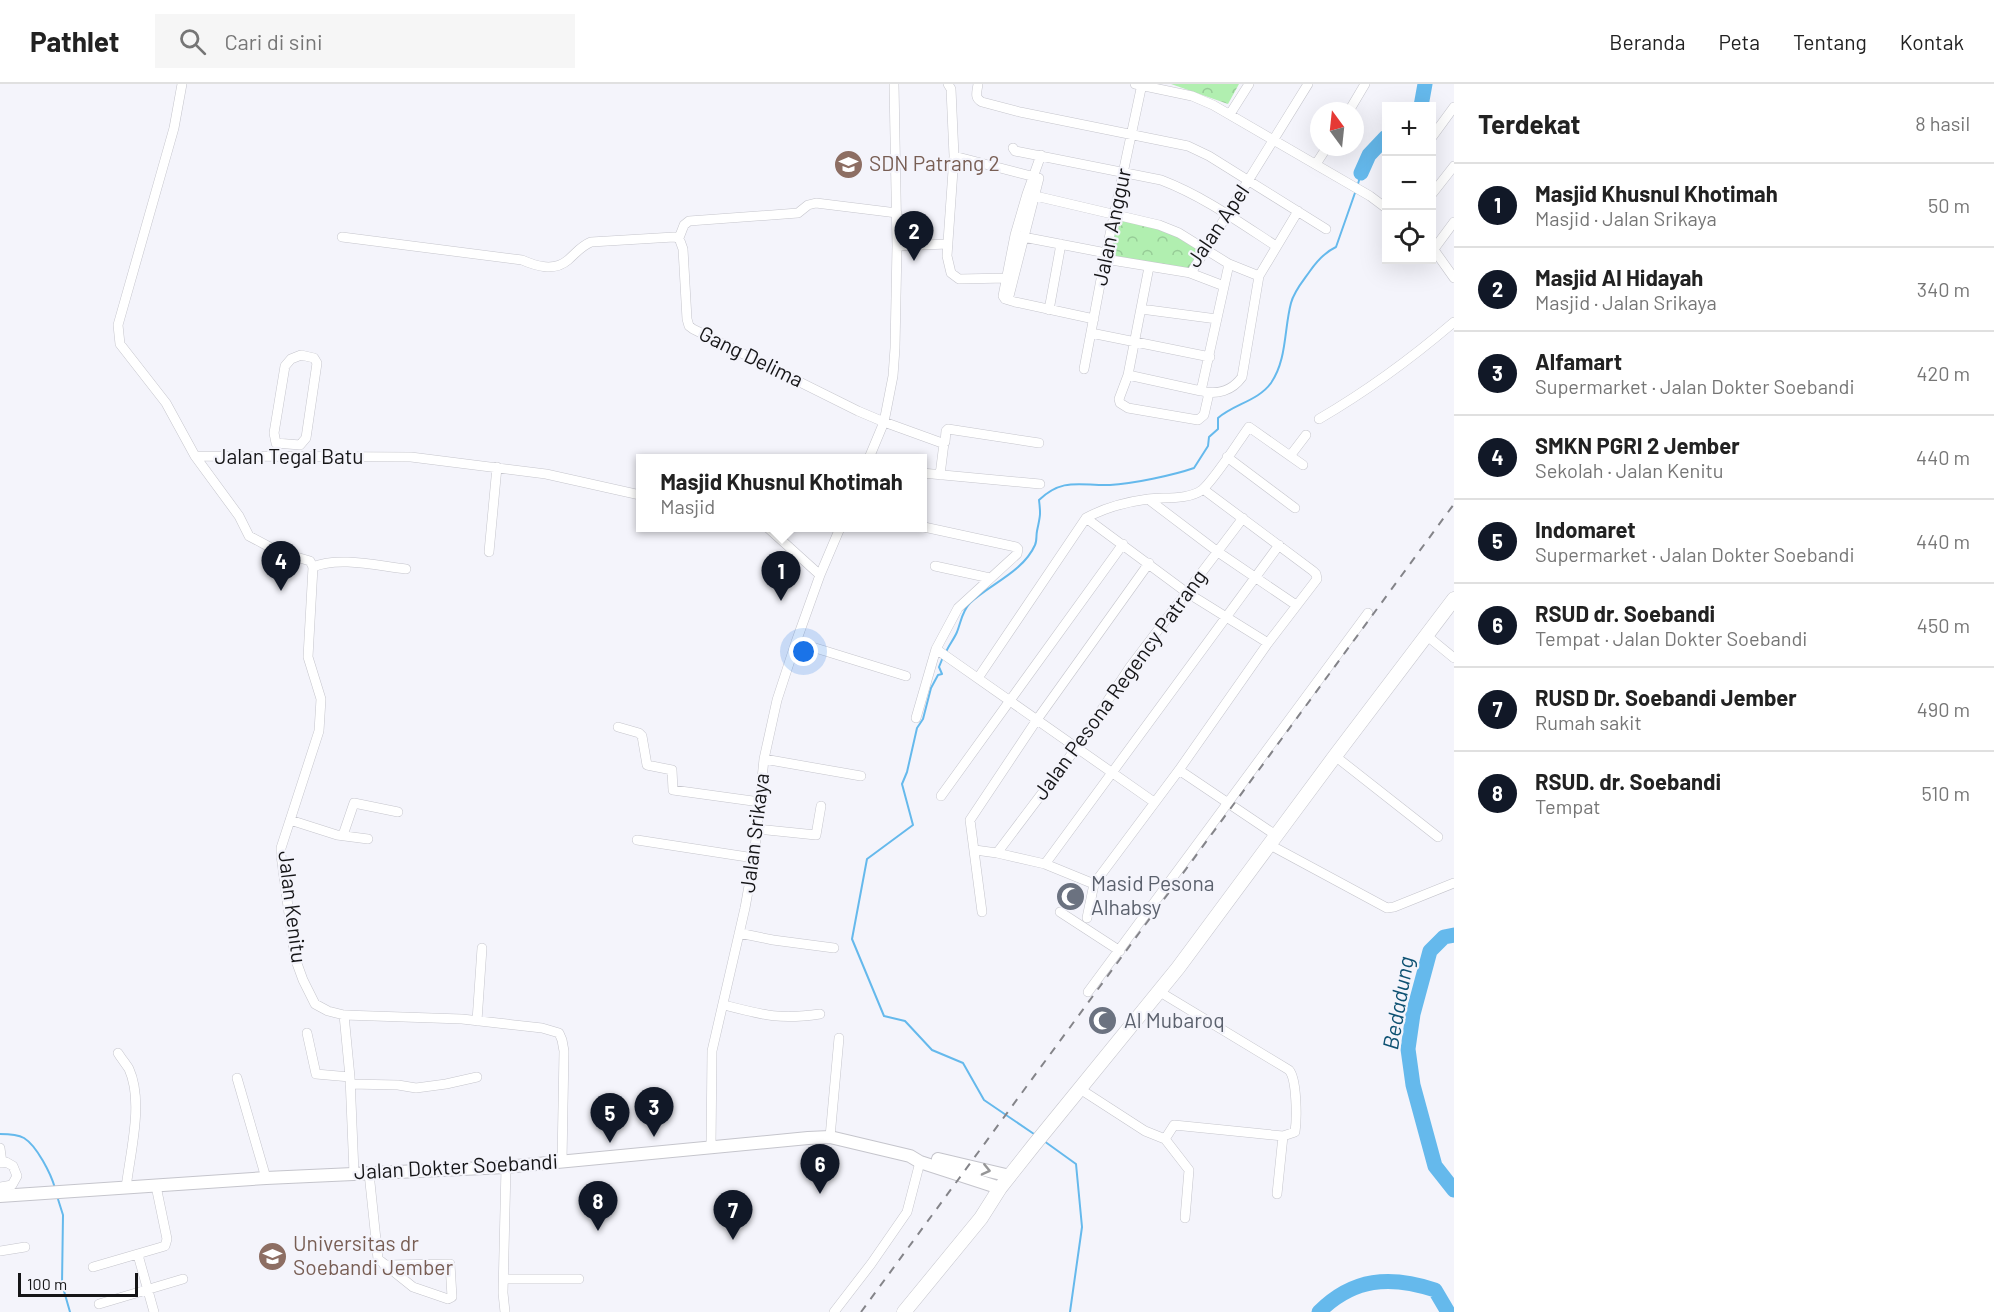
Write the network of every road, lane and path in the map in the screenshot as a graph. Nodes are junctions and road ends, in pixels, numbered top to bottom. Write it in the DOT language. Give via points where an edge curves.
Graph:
graph roads {
  1 [pos="182,84"];
  2 [pos="894,84"];
  3 [pos="948,84"];
  4 [pos="978,84"];
  5 [pos="1140,84"];
  6 [pos="1249,84"];
  7 [pos="1308,84"];
  8 [pos="1365,84"];
  9 [pos="1354,102"];
  10 [pos="1452,109"];
  11 [pos="1230,114"];
  12 [pos="1436,130"];
  13 [pos="1132,134"];
  14 [pos="1272,139"];
  15 [pos="1013,148"];
  16 [pos="954,156"];
  17 [pos="1041,156"];
  18 [pos="1321,156"];
  19 [pos="1316,164"];
  20 [pos="1454,166"];
  21 [pos="1123,174"];
  22 [pos="1033,176"];
  23 [pos="1249,180"];
  24 [pos="1436,188"];
  25 [pos="1030,195"];
  26 [pos="1382,202"];
  27 [pos="1298,211"];
  28 [pos="897,213"];
  29 [pos="1114,213"];
  30 [pos="1228,214"];
  31 [pos="1454,222"];
  32 [pos="1326,229"];
  33 [pos="1019,236"];
  34 [pos="342,237"];
  35 [pos="679,238"];
  36 [pos="948,244"];
  37 [pos="1061,244"];
  38 [pos="1436,244"];
  39 [pos="897,246"];
  40 [pos="1276,246"];
  41 [pos="1206,249"];
  42 [pos="1436,252"];
  43 [pos="1105,256"];
  44 [pos="1229,264"];
  45 [pos="1149,267"];
  46 [pos="1190,273"];
  47 [pos="1259,276"];
  48 [pos="1007,278"];
  49 [pos="1454,278"];
  50 [pos="1224,286"];
  51 [pos="1008,300"];
  52 [pos="1141,309"];
  53 [pos="1049,310"];
  54 [pos="1094,319"];
  55 [pos="1217,320"];
  56 [pos="1454,322"];
  57 [pos="1091,333"];
  58 [pos="1135,342"];
  59 [pos="1210,357"];
  60 [pos="1084,369"];
  61 [pos="1128,375"];
  62 [pos="1205,392"];
  63 [pos="1318,419"];
  64 [pos="884,422"];
  65 [pos="1306,435"];
  66 [pos="944,443"];
  67 [pos="1039,443"];
  68 [pos="286,444"];
  69 [pos="871,454"];
  70 [pos="195,456"];
  71 [pos="1290,456"];
  72 [pos="1227,457"];
  73 [pos="285,458"];
  74 [pos="1303,465"];
  75 [pos="497,467"];
  76 [pos="927,474"];
  77 [pos="940,475"];
  78 [pos="1040,484"];
  79 [pos="1203,489"];
  80 [pos="636,494"];
  81 [pos="1148,499"];
  82 [pos="1295,508"];
  83 [pos="1086,518"];
  84 [pos="1243,518"];
  85 [pos="927,528"];
  86 [pos="772,532"];
  87 [pos="838,532"];
  88 [pos="1123,544"];
  89 [pos="1279,545"];
  90 [pos="489,552"];
  91 [pos="1218,552"];
  92 [pos="1149,563"];
  93 [pos="935,566"];
  94 [pos="313,567"];
  95 [pos="406,569"];
  96 [pos="820,575"];
  97 [pos="1255,577"];
  98 [pos="990,578"];
  99 [pos="1186,592"];
  100 [pos="1454,599"];
  101 [pos="1296,605"];
  102 [pos="1368,613"];
  103 [pos="1225,616"];
  104 [pos="1426,636"];
  105 [pos="796,642"];
  106 [pos="1268,642"];
  107 [pos="938,650"];
  108 [pos="1454,658"];
  109 [pos="906,676"];
  110 [pos="978,678"];
  111 [pos="1009,700"];
  112 [pos="916,718"];
  113 [pos="1036,720"];
  114 [pos="618,727"];
  115 [pos="1077,747"];
  116 [pos="1335,756"];
  117 [pos="764,759"];
  118 [pos="1179,770"];
  119 [pos="1112,772"];
  120 [pos="861,776"];
  121 [pos="941,796"];
  122 [pos="760,802"];
  123 [pos="1154,802"];
  124 [pos="1227,802"];
  125 [pos="821,806"];
  126 [pos="398,812"];
  127 [pos="290,820"];
  128 [pos="757,829"];
  129 [pos="343,835"];
  130 [pos="1438,837"];
  131 [pos="368,839"];
  132 [pos="637,840"];
  133 [pos="1274,840"];
  134 [pos="975,850"];
  135 [pos="997,853"];
  136 [pos="754,858"];
  137 [pos="1045,864"];
  138 [pos="1454,883"];
  139 [pos="1094,884"];
  140 [pos="982,912"];
  141 [pos="1060,912"];
  142 [pos="1087,918"];
  143 [pos="739,933"];
  144 [pos="482,948"];
  145 [pos="834,948"];
  146 [pos="1120,951"];
  147 [pos="1088,992"];
  148 [pos="1160,992"];
  149 [pos="724,1005"];
  150 [pos="820,1014"];
  151 [pos="344,1016"];
  152 [pos="477,1021"];
  153 [pos="308,1034"];
  154 [pos="839,1038"];
  155 [pos="118,1053"];
  156 [pos="477,1077"];
  157 [pos="237,1078"];
  158 [pos="350,1081"];
  159 [pos="1080,1089"];
  160 [pos="1283,1136"];
  161 [pos="830,1137"];
  162 [pos="1165,1139"];
  163 [pos="711,1146"];
  164 [pos="0,1148"];
  165 [pos="915,1159"];
  166 [pos="562,1161"];
  167 [pos="1,1163"];
  168 [pos="506,1167"];
  169 [pos="354,1173"];
  170 [pos="369,1173"];
  171 [pos="266,1178"];
  172 [pos="1005,1182"];
  173 [pos="14,1183"];
  174 [pos="156,1186"];
  175 [pos="0,1187"];
  176 [pos="126,1188"];
  177 [pos="1277,1194"];
  178 [pos="22,1195"];
  179 [pos="0,1196"];
  180 [pos="1185,1218"];
  181 [pos="25,1247"];
  182 [pos="0,1251"];
  183 [pos="138,1255"];
  184 [pos="384,1265"];
  185 [pos="93,1267"];
  186 [pos="183,1279"];
  187 [pos="504,1279"];
  188 [pos="579,1279"];
  189 [pos="147,1289"];
  190 [pos="99,1304"];
  191 [pos="154,1312"];
  192 [pos="505,1312"];
  193 [pos="834,1312"];
  194 [pos="904,1312"];
  1 -- 70 [label="street, Jalan Tegal Batu" via="174,128 118,336 120,344 166,403"];
  2 -- 28 [label="street"];
  3 -- 16 [label="street"];
  4 -- 13 [label="street" via="976,96 982,102"];
  5 -- 11 [label="street" via="1192,96"];
  5 -- 13 [label="street, Jalan Anggur"];
  6 -- 11 [label="street"];
  7 -- 14 [label="street, Jalan Apel"];
  8 -- 9 [label="street"];
  10 -- 12 [label="street"];
  11 -- 14 [label="street"];
  13 -- 21 [label="street, Jalan Anggur"];
  13 -- 23 [label="street" via="1188,146"];
  14 -- 19 [label="street"];
  14 -- 23 [label="street, Jalan Apel"];
  15 -- 17 [label="street"];
  16 -- 22 [label="street"];
  16 -- 36 [label="street"];
  17 -- 21 [label="street"];
  17 -- 22 [label="street"];
  18 -- 19 [label="street"];
  19 -- 26 [label="street"];
  20 -- 24 [label="street"];
  21 -- 29 [label="street, Jalan Anggur"];
  21 -- 30 [label="street" via="1161,180"];
  22 -- 25 [label="street"];
  23 -- 27 [label="street"];
  23 -- 30 [label="street, Jalan Apel"];
  25 -- 29 [label="street"];
  25 -- 33 [label="street"];
  27 -- 32 [label="street"];
  27 -- 40 [label="street"];
  28 -- 35 [label="street" via="816,203 798,213 689,221"];
  28 -- 39 [label="street"];
  29 -- 41 [label="street" via="1159,225"];
  29 -- 43 [label="street, Jalan Anggur"];
  30 -- 40 [label="street"];
  30 -- 41 [label="street, Jalan Apel"];
  31 -- 38 [label="street"];
  33 -- 37 [label="street, Jalan Apel"];
  33 -- 48 [label="street"];
  33 -- 51 [label="street"];
  34 -- 35 [label="street" via="522,260 539,267 566,262 583,245 591,243"];
  35 -- 64 [label="street, Gang Delima" via="690,327"];
  36 -- 39 [label="street"];
  36 -- 48 [label="street" via="950,270 956,279"];
  37 -- 43 [label="street, Jalan Apel"];
  37 -- 53 [label="street"];
  39 -- 64 [label="street" via="896,348"];
  40 -- 47 [label="street"];
  41 -- 44 [label="street"];
  41 -- 46 [label="street, Jalan Apel"];
  42 -- 49 [label="street"];
  43 -- 45 [label="street, Jalan Apel"];
  43 -- 54 [label="street, Jalan Anggur"];
  44 -- 47 [label="street"];
  44 -- 50 [label="street"];
  45 -- 46 [label="street, Jalan Apel"];
  45 -- 52 [label="street"];
  46 -- 50 [label="street"];
  47 -- 62 [label="street" via="1242,377 1224,391"];
  48 -- 51 [label="street" via="1003,294"];
  50 -- 55 [label="street"];
  51 -- 53 [label="street"];
  52 -- 55 [label="street"];
  52 -- 58 [label="street"];
  53 -- 54 [label="street"];
  54 -- 57 [label="street, Jalan Anggur"];
  55 -- 59 [label="street"];
  56 -- 63 [label="street" via="1354,398"];
  57 -- 58 [label="street"];
  57 -- 60 [label="street, Jalan Anggur"];
  58 -- 59 [label="street"];
  58 -- 61 [label="street"];
  59 -- 62 [label="street"];
  61 -- 62 [label="street"];
  61 -- 62 [label="street" via="1119,401 1128,408 1198,420 1204,415"];
  64 -- 66 [label="street"];
  64 -- 69 [label="street"];
  65 -- 71 [label="street"];
  66 -- 67 [label="street" via="948,429"];
  66 -- 77 [label="street"];
  68 -- 68 [label="street" via="276,443 274,433 285,366 295,357 309,356 317,363 306,438 300,445"];
  68 -- 73 [label="street"];
  70 -- 73 [label="street, Jalan Tegal Batu"];
  70 -- 94 [label="street" via="249,536 279,552 310,561"];
  71 -- 72 [label="street" via="1249,427"];
  71 -- 74 [label="street"];
  72 -- 79 [label="street"];
  72 -- 82 [label="street"];
  73 -- 75 [label="street, Jalan Tegal Batu" via="411,457"];
  75 -- 80 [label="street, Jalan Tegal Batu"];
  75 -- 90 [label="street"];
  76 -- 77 [label="street"];
  77 -- 78 [label="street"];
  79 -- 81 [label="street"];
  79 -- 84 [label="street"];
  81 -- 83 [label="street" via="1110,506"];
  81 -- 91 [label="street"];
  83 -- 88 [label="street"];
  83 -- 110 [label="street"];
  84 -- 89 [label="street"];
  84 -- 91 [label="street, Jalan Pesona Regency Patrang"];
  85 -- 98 [label="street" via="1016,547 1017,554"];
  86 -- 96 [label="street"];
  87 -- 96 [label="street, Jalan Srikaya"];
  88 -- 92 [label="street"];
  88 -- 111 [label="street"];
  89 -- 97 [label="street"];
  89 -- 101 [label="street" via="1317,574"];
  91 -- 97 [label="street"];
  91 -- 99 [label="street, Jalan Pesona Regency Patrang"];
  92 -- 99 [label="street"];
  92 -- 113 [label="street"];
  93 -- 98 [label="street"];
  94 -- 95 [label="street" via="335,562"];
  94 -- 127 [label="street, Jalan Kenitu" via="308,657 321,699 320,722"];
  96 -- 105 [label="street, Jalan Srikaya"];
  97 -- 101 [label="street"];
  97 -- 103 [label="street"];
  98 -- 107 [label="street" via="960,605"];
  99 -- 103 [label="street"];
  99 -- 115 [label="street, Jalan Pesona Regency Patrang"];
  100 -- 104 [label="main road"];
  101 -- 106 [label="street"];
  102 -- 124 [label="street"];
  103 -- 106 [label="street"];
  103 -- 119 [label="street"];
  104 -- 108 [label="street"];
  104 -- 116 [label="main road"];
  105 -- 109 [label="street"];
  105 -- 117 [label="street, Jalan Srikaya" via="777,700"];
  106 -- 118 [label="street"];
  107 -- 110 [label="street"];
  107 -- 112 [label="street"];
  110 -- 111 [label="street"];
  111 -- 113 [label="street"];
  111 -- 121 [label="street"];
  113 -- 115 [label="street"];
  113 -- 134 [label="street" via="970,820"];
  114 -- 122 [label="street" via="642,736 647,765 672,770 673,790"];
  115 -- 119 [label="street"];
  115 -- 135 [label="street, Jalan Pesona Regency Patrang"];
  116 -- 130 [label="street"];
  116 -- 133 [label="main road"];
  117 -- 120 [label="street"];
  117 -- 122 [label="street, Jalan Srikaya"];
  118 -- 123 [label="street"];
  118 -- 124 [label="street"];
  119 -- 123 [label="street"];
  119 -- 137 [label="street"];
  122 -- 128 [label="street, Jalan Srikaya"];
  123 -- 139 [label="street"];
  124 -- 133 [label="street"];
  124 -- 146 [label="street"];
  125 -- 128 [label="street" via="816,835"];
  126 -- 129 [label="street" via="354,803"];
  127 -- 129 [label="street"];
  127 -- 151 [label="street, Jalan Kenitu" via="281,855 295,958 315,1004"];
  128 -- 136 [label="street, Jalan Srikaya"];
  129 -- 131 [label="street"];
  132 -- 136 [label="street"];
  133 -- 138 [label="street" via="1387,908"];
  133 -- 148 [label="main road"];
  134 -- 135 [label="street"];
  134 -- 140 [label="street"];
  135 -- 137 [label="street"];
  136 -- 143 [label="street, Jalan Srikaya"];
  137 -- 139 [label="street"];
  139 -- 142 [label="street"];
  141 -- 146 [label="street"];
  143 -- 145 [label="street"];
  143 -- 149 [label="street, Jalan Srikaya"];
  144 -- 152 [label="street"];
  146 -- 147 [label="street"];
  148 -- 159 [label="main road"];
  148 -- 160 [label="street" via="1292,1072 1296,1129"];
  149 -- 150 [label="street" via="770,1017"];
  149 -- 163 [label="street, Jalan Srikaya" via="712,1051"];
  151 -- 152 [label="street, Jalan Kenitu"];
  151 -- 158 [label="street"];
  152 -- 166 [label="street, Jalan Kenitu" via="559,1033 564,1051"];
  153 -- 158 [label="street" via="316,1074"];
  154 -- 161 [label="street"];
  155 -- 176 [label="street" via="129,1069 134,1088 134,1131"];
  156 -- 158 [label="street" via="416,1088"];
  157 -- 171 [label="street"];
  158 -- 169 [label="street"];
  159 -- 162 [label="street" via="1145,1131"];
  159 -- 172 [label="main road"];
  160 -- 162 [label="street" via="1174,1125"];
  160 -- 177 [label="street"];
  161 -- 163 [label="main road, Jalan Dokter Soebandi"];
  161 -- 165 [label="main road, Jalan Dokter Soebandi"];
  162 -- 180 [label="street" via="1189,1170"];
  163 -- 166 [label="main road, Jalan Dokter Soebandi"];
  164 -- 167 [label="street"];
  165 -- 172 [label="main road, Jalan Dokter Soebandi"];
  165 -- 193 [label="street" via="907,1212"];
  166 -- 168 [label="main road, Jalan Dokter Soebandi"];
  167 -- 173 [label="street" via="15,1168"];
  168 -- 170 [label="main road, Jalan Dokter Soebandi"];
  168 -- 187 [label="street"];
  169 -- 170 [label="main road, Jalan Dokter Soebandi"];
  169 -- 171 [label="main road, Jalan Dokter Soebandi"];
  170 -- 184 [label="street" via="376,1256"];
  171 -- 174 [label="main road, Jalan Dokter Soebandi"];
  172 -- 194 [label="main road" via="981,1218"];
  173 -- 175 [label="street"];
  173 -- 178 [label="street"];
  174 -- 176 [label="main road, Jalan Dokter Soebandi"];
  174 -- 183 [label="street" via="167,1242 162,1248"];
  176 -- 178 [label="main road, Jalan Dokter Soebandi"];
  178 -- 179 [label="main road, Jalan Dokter Soebandi"];
  181 -- 182 [label="street"];
  183 -- 185 [label="street"];
  183 -- 189 [label="street"];
  184 -- 184 [label="street" via="450,1264 452,1296 448,1299 413,1287"];
  186 -- 189 [label="street"];
  187 -- 188 [label="street"];
  187 -- 192 [label="street"];
  189 -- 190 [label="street"];
  189 -- 191 [label="street"];
}
